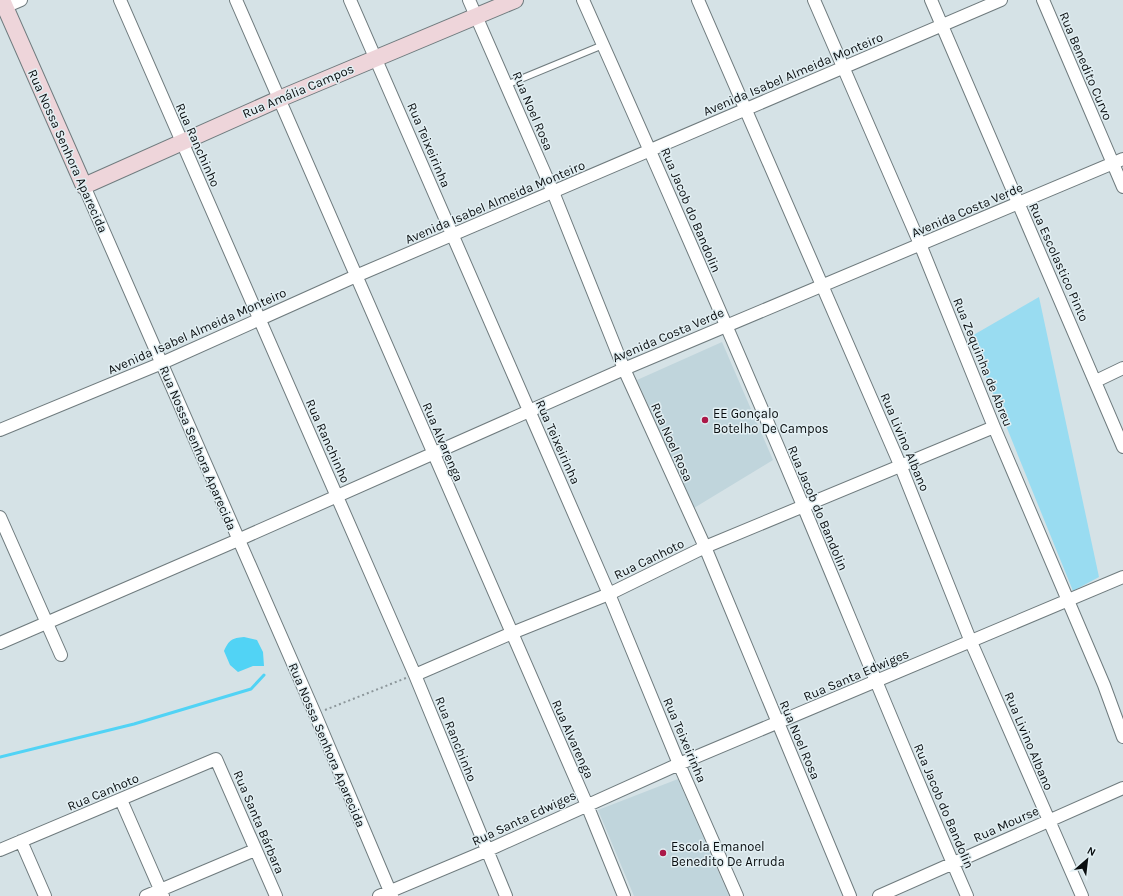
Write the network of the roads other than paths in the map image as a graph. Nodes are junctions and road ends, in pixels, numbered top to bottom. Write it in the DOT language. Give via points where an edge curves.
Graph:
graph roads {
  1 [pos="21,0"];
  2 [pos="120,0"];
  3 [pos="236,0"];
  4 [pos="350,0"];
  5 [pos="469,0"];
  6 [pos="515,0"];
  7 [pos="583,0"];
  8 [pos="698,0"];
  9 [pos="814,0"];
  10 [pos="931,0"];
  11 [pos="1001,0"];
  12 [pos="1043,0"];
  13 [pos="2,5"];
  14 [pos="477,17"];
  15 [pos="942,25"];
  16 [pos="603,45"];
  17 [pos="376,58"];
  18 [pos="843,68"];
  19 [pos="506,85"];
  20 [pos="279,99"];
  21 [pos="746,109"];
  22 [pos="181,143"];
  23 [pos="650,150"];
  24 [pos="1118,161"];
  25 [pos="84,186"];
  26 [pos="1123,187"];
  27 [pos="552,192"];
  28 [pos="1018,203"];
  29 [pos="452,235"];
  30 [pos="920,244"];
  31 [pos="356,276"];
  32 [pos="822,286"];
  33 [pos="259,319"];
  34 [pos="726,326"];
  35 [pos="162,363"];
  36 [pos="1123,368"];
  37 [pos="624,369"];
  38 [pos="1096,381"];
  39 [pos="529,412"];
  40 [pos="994,427"];
  41 [pos="0,430"];
  42 [pos="1123,447"];
  43 [pos="432,454"];
  44 [pos="901,467"];
  45 [pos="336,495"];
  46 [pos="804,507"];
  47 [pos="0,518"];
  48 [pos="238,540"];
  49 [pos="705,548"];
  50 [pos="1123,577"];
  51 [pos="609,594"];
  52 [pos="1069,600"];
  53 [pos="47,623"];
  54 [pos="512,633"];
  55 [pos="971,642"];
  56 [pos="0,643"];
  57 [pos="61,655"];
  58 [pos="415,675"];
  59 [pos="875,682"];
  60 [pos="778,723"];
  61 [pos="1123,737"];
  62 [pos="216,759"];
  63 [pos="679,764"];
  64 [pos="1123,788"];
  65 [pos="121,800"];
  66 [pos="587,804"];
  67 [pos="1048,821"];
  68 [pos="22,841"];
  69 [pos="0,850"];
  70 [pos="255,850"];
  71 [pos="486,851"];
  72 [pos="952,863"];
  73 [pos="162,893"];
  74 [pos="387,894"];
  75 [pos="45,896"];
  76 [pos="146,896"];
  77 [pos="276,896"];
  78 [pos="506,896"];
  79 [pos="624,896"];
  80 [pos="737,896"];
  81 [pos="850,896"];
  82 [pos="879,896"];
  83 [pos="967,896"];
  84 [pos="1082,896"];
  1 -- 13 [label="street"];
  2 -- 22 [label="street, Rua Ranchinho"];
  3 -- 20 [label="street, Rua Alvarenga"];
  4 -- 17 [label="street, Rua Teixeirinha"];
  5 -- 14 [label="street, Rua Noel Rosa"];
  6 -- 14 [label="street, Rua Amália Campos"];
  7 -- 16 [label="street, Rua Jacob do Bandolin"];
  8 -- 21 [label="street, Rua Livino Albano"];
  9 -- 18 [label="street, Rua Zequinha de Abreu"];
  10 -- 15 [label="street, Rua Escolastico Pinto"];
  11 -- 15 [label="street, Avenida Isabel Almeida Monteiro"];
  12 -- 24 [label="street, Rua Benedito Curvo"];
  13 -- 25 [label="street, Rua Nossa Senhora Aparecida"];
  14 -- 17 [label="street, Rua Amália Campos"];
  14 -- 19 [label="street, Rua Noel Rosa"];
  15 -- 18 [label="street, Avenida Isabel Almeida Monteiro"];
  15 -- 28 [label="street, Rua Escolastico Pinto"];
  16 -- 19 [label="lane"];
  16 -- 23 [label="street, Rua Jacob do Bandolin"];
  17 -- 20 [label="street, Rua Amália Campos"];
  17 -- 29 [label="street, Rua Teixeirinha"];
  18 -- 21 [label="street, Avenida Isabel Almeida Monteiro"];
  18 -- 30 [label="street, Rua Zequinha de Abreu"];
  19 -- 27 [label="street, Rua Noel Rosa"];
  20 -- 22 [label="street, Rua Amália Campos"];
  20 -- 31 [label="street, Rua Alvarenga"];
  21 -- 23 [label="street, Avenida Isabel Almeida Monteiro"];
  21 -- 32 [label="street, Rua Livino Albano"];
  22 -- 25 [label="street, Rua Amália Campos"];
  22 -- 33 [label="street, Rua Ranchinho"];
  23 -- 27 [label="street, Avenida Isabel Almeida Monteiro"];
  23 -- 34 [label="street, Rua Jacob do Bandolin"];
  24 -- 26 [label="street, Rua Benedito Curvo"];
  24 -- 28 [label="street, Avenida Costa Verde"];
  25 -- 35 [label="street, Rua Nossa Senhora Aparecida"];
  27 -- 29 [label="street, Avenida Isabel Almeida Monteiro"];
  27 -- 37 [label="street, Rua Noel Rosa"];
  28 -- 30 [label="street, Avenida Costa Verde"];
  28 -- 38 [label="street, Rua Escolastico Pinto"];
  29 -- 31 [label="street, Avenida Isabel Almeida Monteiro"];
  29 -- 39 [label="street, Rua Teixeirinha"];
  30 -- 32 [label="street, Avenida Costa Verde"];
  30 -- 40 [label="street, Rua Zequinha de Abreu"];
  31 -- 33 [label="street, Avenida Isabel Almeida Monteiro"];
  31 -- 43 [label="street, Rua Alvarenga"];
  32 -- 34 [label="street, Avenida Costa Verde"];
  32 -- 44 [label="street, Rua Livino Albano"];
  33 -- 35 [label="street, Avenida Isabel Almeida Monteiro"];
  33 -- 45 [label="street, Rua Ranchinho"];
  34 -- 37 [label="street, Avenida Costa Verde"];
  34 -- 46 [label="street, Rua Jacob do Bandolin"];
  35 -- 41 [label="street, Avenida Isabel Almeida Monteiro"];
  35 -- 48 [label="street, Rua Nossa Senhora Aparecida"];
  36 -- 38 [label="street"];
  37 -- 39 [label="street, Avenida Costa Verde"];
  37 -- 49 [label="street, Rua Noel Rosa"];
  38 -- 42 [label="street, Rua Escolastico Pinto"];
  39 -- 43 [label="street, Avenida Costa Verde"];
  39 -- 51 [label="street, Rua Teixeirinha"];
  40 -- 44 [label="street, Rua Canhoto"];
  40 -- 52 [label="street, Rua Zequinha de Abreu"];
  43 -- 45 [label="street, Avenida Costa Verde"];
  43 -- 54 [label="street, Rua Alvarenga"];
  44 -- 46 [label="street, Rua Canhoto"];
  44 -- 55 [label="street, Rua Livino Albano"];
  45 -- 48 [label="street, Avenida Costa Verde"];
  45 -- 58 [label="street, Rua Ranchinho"];
  46 -- 49 [label="street, Rua Canhoto"];
  46 -- 59 [label="street, Rua Jacob do Bandolin"];
  47 -- 53 [label="street"];
  48 -- 53 [label="street, Avenida Costa Verde"];
  48 -- 74 [label="street, Rua Nossa Senhora Aparecida" via="315,714"];
  49 -- 51 [label="street, Rua Canhoto"];
  49 -- 60 [label="street, Rua Noel Rosa"];
  50 -- 52 [label="street, Rua Santa Edwiges"];
  51 -- 54 [label="street, Rua Canhoto"];
  51 -- 63 [label="street, Rua Teixeirinha"];
  52 -- 55 [label="street, Rua Santa Edwiges"];
  52 -- 61 [label="street, Rua Zequinha de Abreu"];
  53 -- 56 [label="street, Avenida Costa Verde"];
  53 -- 57 [label="street"];
  54 -- 58 [label="street, Rua Canhoto"];
  54 -- 66 [label="street, Rua Alvarenga"];
  55 -- 59 [label="street, Rua Santa Edwiges"];
  55 -- 67 [label="street, Rua Livino Albano"];
  58 -- 71 [label="street, Rua Ranchinho"];
  59 -- 60 [label="street, Rua Santa Edwiges"];
  59 -- 72 [label="street, Rua Jacob do Bandolin"];
  60 -- 63 [label="street, Rua Santa Edwiges"];
  60 -- 81 [label="street, Rua Noel Rosa"];
  62 -- 65 [label="street, Rua Canhoto"];
  62 -- 70 [label="street, Rua Santa Bárbara"];
  63 -- 66 [label="street, Rua Santa Edwiges"];
  63 -- 80 [label="street, Rua Teixeirinha"];
  64 -- 67 [label="street, Rua Mourse"];
  65 -- 68 [label="street, Rua Canhoto"];
  65 -- 73 [label="street"];
  66 -- 71 [label="street, Rua Santa Edwiges"];
  66 -- 79 [label="street, Rua Alvarenga"];
  67 -- 72 [label="street, Rua Mourse"];
  67 -- 84 [label="street, Rua Livino Albano"];
  68 -- 69 [label="street, Rua Canhoto"];
  68 -- 75 [label="street"];
  70 -- 73 [label="street"];
  70 -- 77 [label="street, Rua Santa Bárbara"];
  71 -- 74 [label="street, Rua Santa Edwiges"];
  71 -- 78 [label="street, Rua Ranchinho"];
  72 -- 82 [label="street, Rua Mourse"];
  72 -- 83 [label="street, Rua Jacob do Bandolin"];
  73 -- 76 [label="street"];
}
